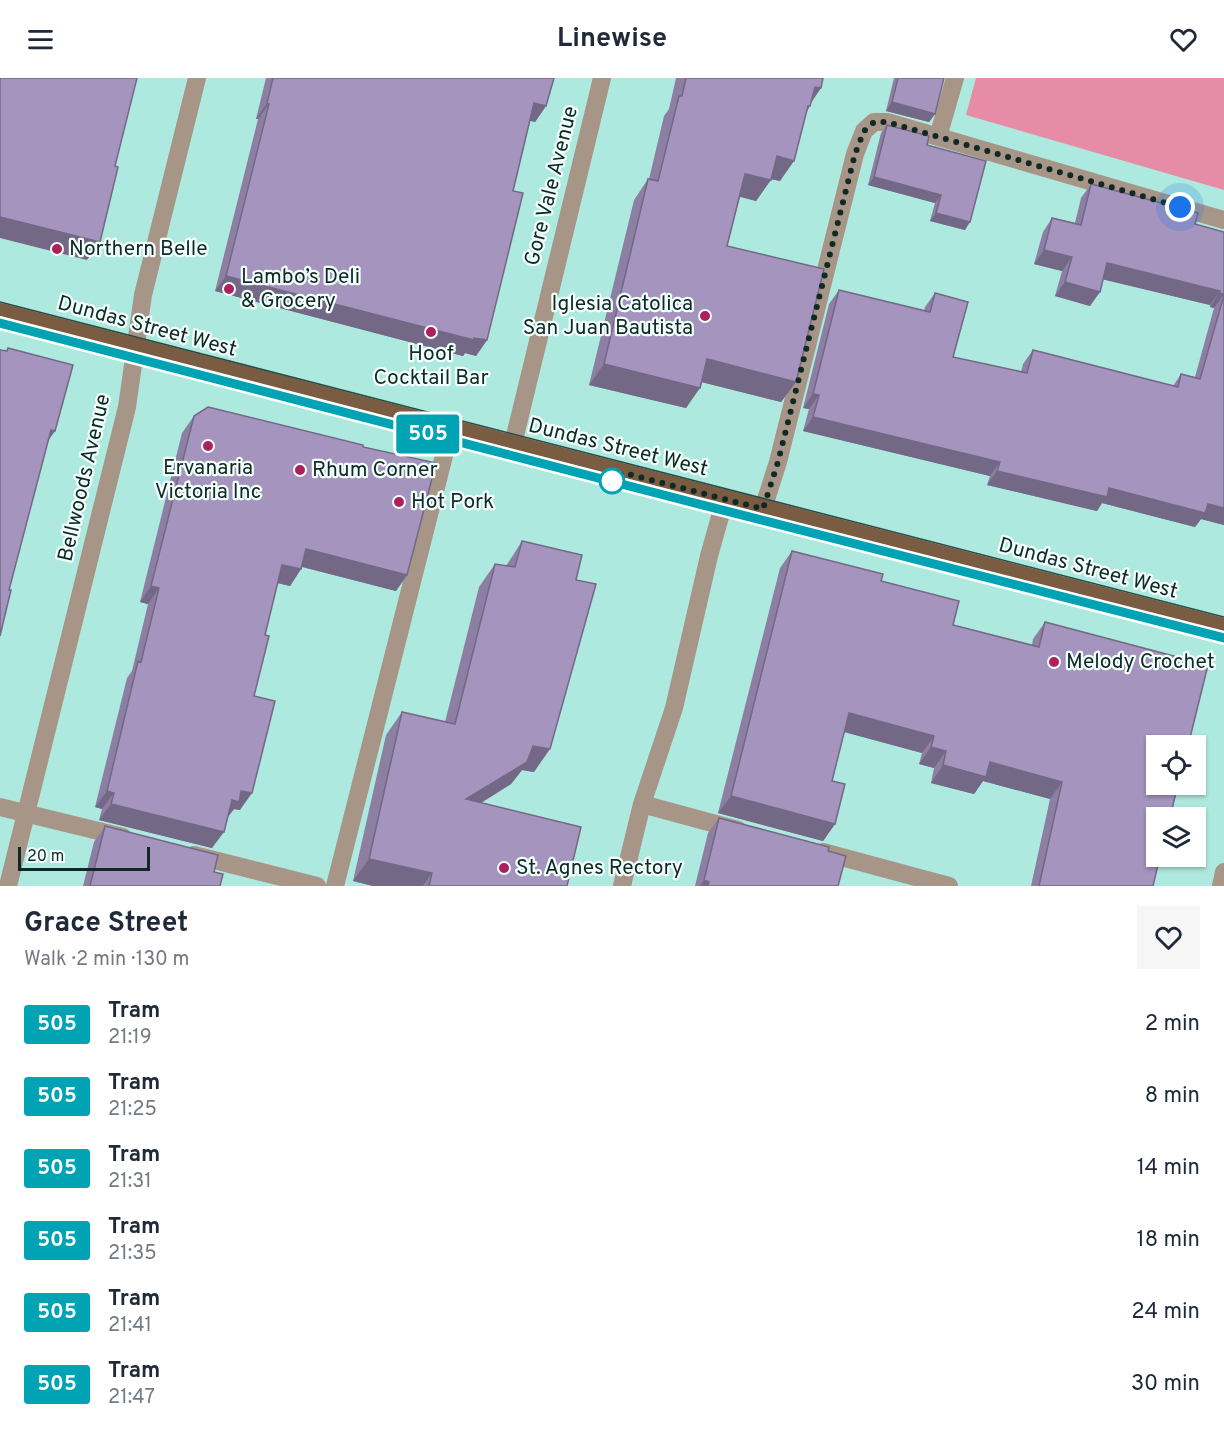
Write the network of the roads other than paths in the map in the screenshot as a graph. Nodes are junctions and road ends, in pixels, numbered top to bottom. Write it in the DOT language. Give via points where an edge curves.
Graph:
graph roads {
  1 [pos="197,78"];
  2 [pos="602,78"];
  3 [pos="956,78"];
  4 [pos="938,137"];
  5 [pos="1224,220"];
  6 [pos="0,312"];
  7 [pos="136,347"];
  8 [pos="451,428"];
  9 [pos="513,444"];
  10 [pos="725,499"];
  11 [pos="763,509"];
  12 [pos="1224,627"];
  13 [pos="642,804"];
  14 [pos="0,807"];
  15 [pos="26,814"];
  16 [pos="759,836"];
  17 [pos="145,843"];
  18 [pos="805,848"];
  19 [pos="179,851"];
  20 [pos="1224,872"];
  21 [pos="936,885"];
  22 [pos="8,886"];
  23 [pos="317,886"];
  24 [pos="335,886"];
  25 [pos="622,886"];
  26 [pos="1221,886"];
  1 -- 7 [label="street, Bellwoods Avenue" via="143,295"];
  2 -- 9 [label="street, Gore Vale Avenue"];
  3 -- 4 [label="street"];
  4 -- 5 [label="street"];
  4 -- 11 [label="street" via="887,122 874,122 864,131"];
  6 -- 7 [label="main road, Dundas Street West"];
  7 -- 8 [label="main road, Dundas Street West"];
  7 -- 15 [label="street, Bellwoods Avenue" via="127,407"];
  8 -- 9 [label="main road, Dundas Street West"];
  8 -- 24 [label="street"];
  9 -- 10 [label="main road, Dundas Street West"];
  10 -- 11 [label="main road, Dundas Street West"];
  10 -- 13 [label="street" via="674,708"];
  11 -- 12 [label="main road, Dundas Street West"];
  13 -- 16 [label="street"];
  13 -- 25 [label="street"];
  14 -- 15 [label="street"];
  15 -- 17 [label="street"];
  15 -- 22 [label="street, Bellwoods Avenue"];
  18 -- 21 [label="street"];
  19 -- 23 [label="street"];
  20 -- 26 [label="street"];
}
